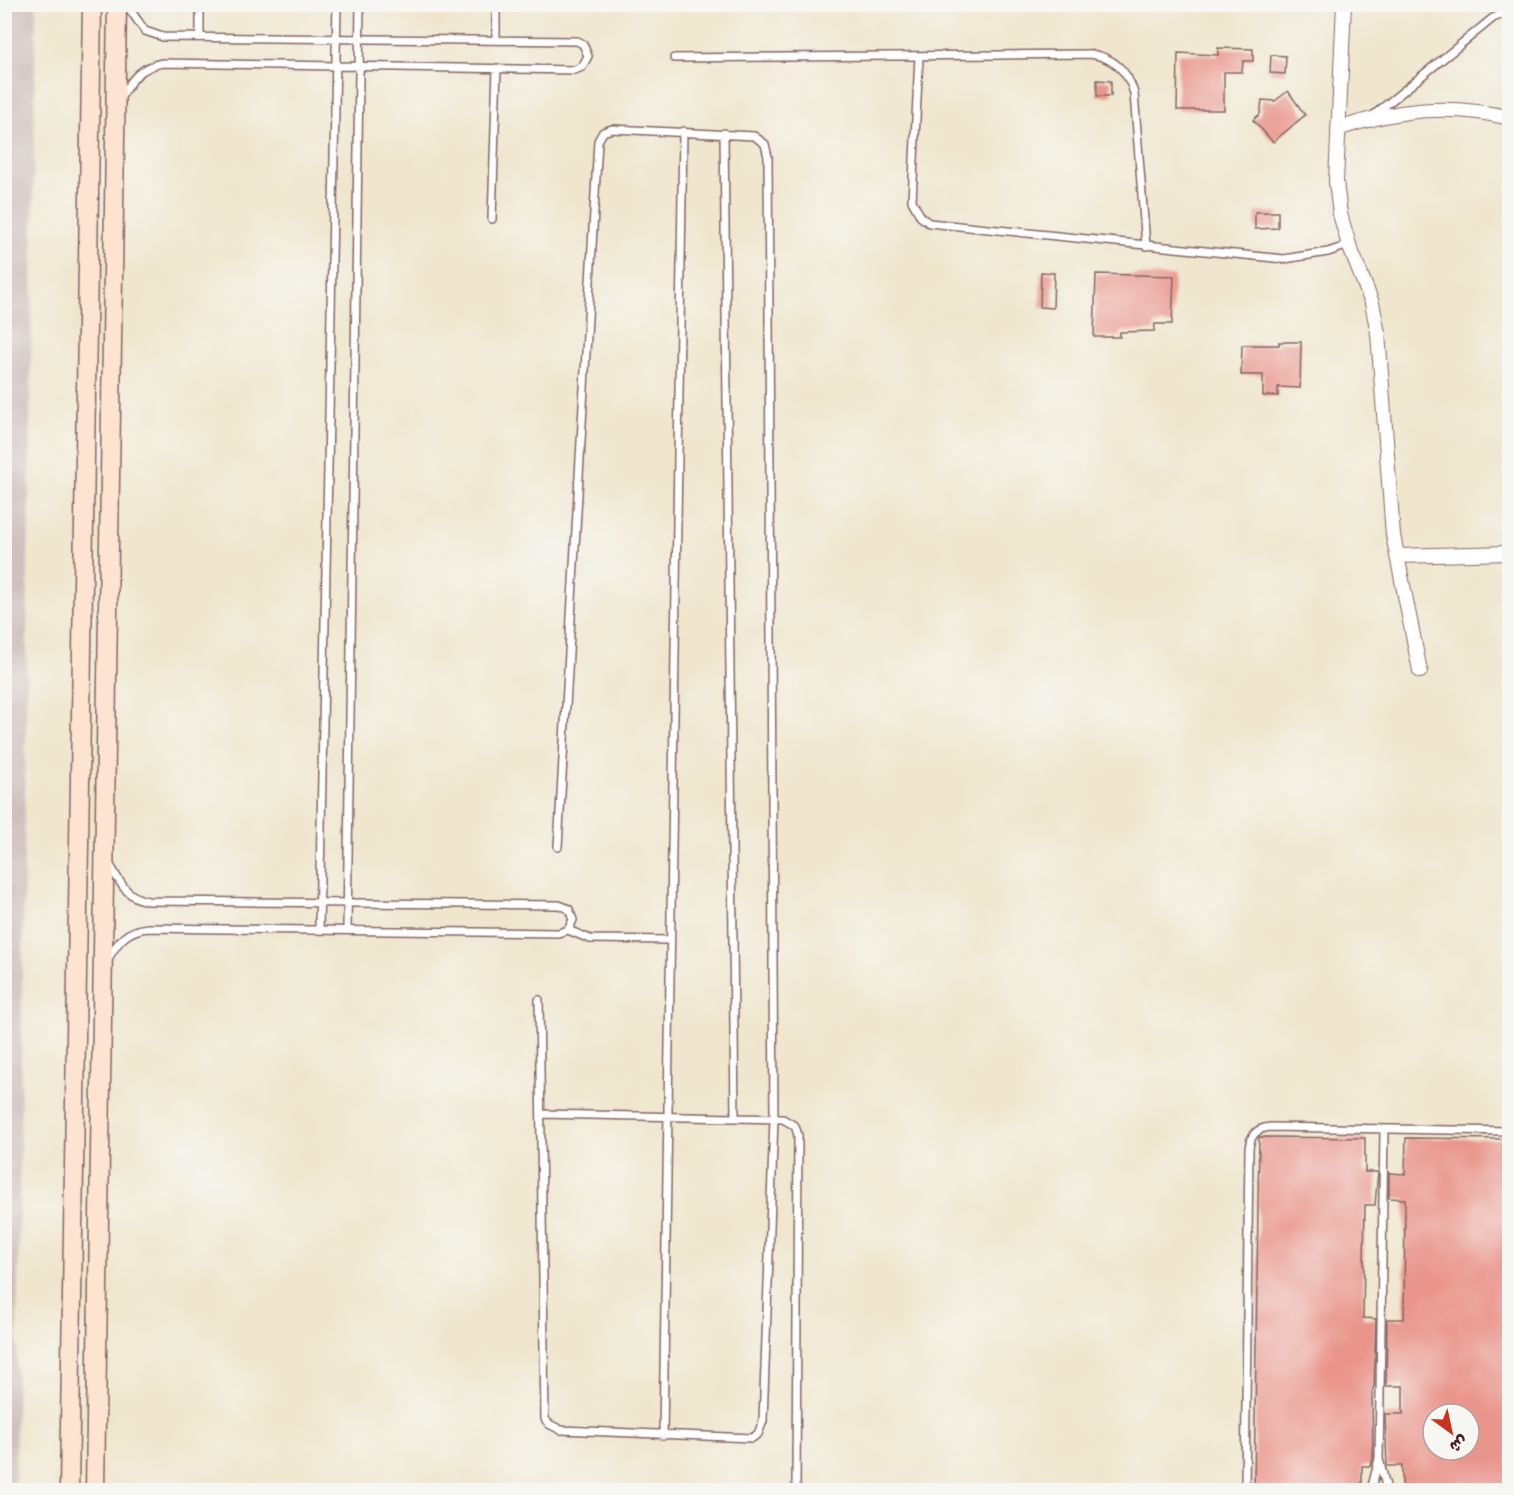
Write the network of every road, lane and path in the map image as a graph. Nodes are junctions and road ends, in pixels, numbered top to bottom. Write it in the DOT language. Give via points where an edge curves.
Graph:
graph roads {
  1 [pos="92,4"];
  2 [pos="117,4"];
  3 [pos="126,4"];
  4 [pos="200,4"];
  5 [pos="337,4"];
  6 [pos="360,4"];
  7 [pos="496,4"];
  8 [pos="1344,4"];
  9 [pos="1509,11"];
  10 [pos="200,38"];
  11 [pos="336,39"];
  12 [pos="359,39"];
  13 [pos="496,40"];
  14 [pos="919,57"];
  15 [pos="674,58"];
  16 [pos="336,66"];
  17 [pos="359,66"];
  18 [pos="497,68"];
  19 [pos="115,107"];
  20 [pos="1371,118"];
  21 [pos="1509,118"];
  22 [pos="1338,129"];
  23 [pos="683,131"];
  24 [pos="724,133"];
  25 [pos="492,219"];
  26 [pos="1348,245"];
  27 [pos="1146,246"];
  28 [pos="1509,553"];
  29 [pos="1397,556"];
  30 [pos="1420,671"];
  31 [pos="558,847"];
  32 [pos="104,854"];
  33 [pos="319,903"];
  34 [pos="347,903"];
  35 [pos="319,930"];
  36 [pos="347,930"];
  37 [pos="568,930"];
  38 [pos="78,935"];
  39 [pos="103,937"];
  40 [pos="670,940"];
  41 [pos="101,972"];
  42 [pos="539,1000"];
  43 [pos="541,1114"];
  44 [pos="668,1117"];
  45 [pos="735,1118"];
  46 [pos="774,1119"];
  47 [pos="1384,1131"];
  48 [pos="1509,1131"];
  49 [pos="663,1436"];
  50 [pos="1379,1459"];
  51 [pos="69,1491"];
  52 [pos="94,1491"];
  53 [pos="796,1491"];
  54 [pos="1245,1491"];
  55 [pos="1371,1491"];
  56 [pos="1387,1491"];
  1 -- 38 [label="street"];
  2 -- 19 [label="street"];
  3 -- 10 [label="lane" via="138,25 153,35"];
  4 -- 10 [label="lane"];
  5 -- 11 [label="lane"];
  6 -- 12 [label="lane"];
  7 -- 13 [label="lane"];
  8 -- 22 [label="street"];
  9 -- 20 [label="lane" via="1488,21"];
  10 -- 11 [label="lane"];
  11 -- 12 [label="lane"];
  11 -- 16 [label="lane"];
  12 -- 13 [label="lane"];
  12 -- 17 [label="lane"];
  13 -- 18 [label="lane" via="577,41 583,44 588,56 576,70"];
  14 -- 15 [label="lane"];
  14 -- 27 [label="lane" via="1091,54 1115,62 1134,93"];
  14 -- 27 [label="lane" via="912,201 921,217 938,225"];
  16 -- 17 [label="lane"];
  16 -- 19 [label="lane" via="152,65 135,75"];
  16 -- 33 [label="lane"];
  17 -- 18 [label="lane"];
  17 -- 34 [label="lane"];
  18 -- 25 [label="lane"];
  19 -- 32 [label="street"];
  20 -- 21 [label="street" via="1461,109"];
  20 -- 22 [label="street"];
  22 -- 26 [label="street" via="1336,182"];
  23 -- 24 [label="lane"];
  23 -- 31 [label="lane" via="612,129 603,132 598,141"];
  23 -- 40 [label="lane"];
  24 -- 45 [label="lane"];
  24 -- 46 [label="lane" via="754,135 765,144 768,157"];
  26 -- 27 [label="lane" via="1284,259"];
  26 -- 29 [label="street" via="1372,303 1378,333 1389,500"];
  28 -- 29 [label="street"];
  29 -- 30 [label="street"];
  32 -- 33 [label="lane" via="123,889 139,900"];
  32 -- 39 [label="street"];
  33 -- 34 [label="lane"];
  33 -- 35 [label="lane"];
  34 -- 36 [label="lane"];
  34 -- 37 [label="lane" via="559,905 572,914"];
  35 -- 36 [label="lane"];
  35 -- 41 [label="lane" via="138,929 120,940"];
  36 -- 37 [label="lane"];
  37 -- 40 [label="lane" via="590,939"];
  38 -- 39 [label="street" via="89,927"];
  38 -- 51 [label="street"];
  39 -- 41 [label="street"];
  40 -- 44 [label="lane"];
  41 -- 52 [label="street"];
  42 -- 43 [label="lane"];
  43 -- 44 [label="lane"];
  43 -- 49 [label="lane" via="545,1419 561,1430"];
  44 -- 45 [label="lane"];
  44 -- 49 [label="lane"];
  45 -- 46 [label="lane"];
  46 -- 49 [label="lane" via="762,1428 745,1439"];
  46 -- 53 [label="lane" via="792,1122 798,1135"];
  47 -- 48 [label="lane"];
  47 -- 50 [label="lane"];
  47 -- 54 [label="lane" via="1270,1127 1257,1130 1250,1142"];
  50 -- 55 [label="lane"];
  50 -- 56 [label="lane"];
}
